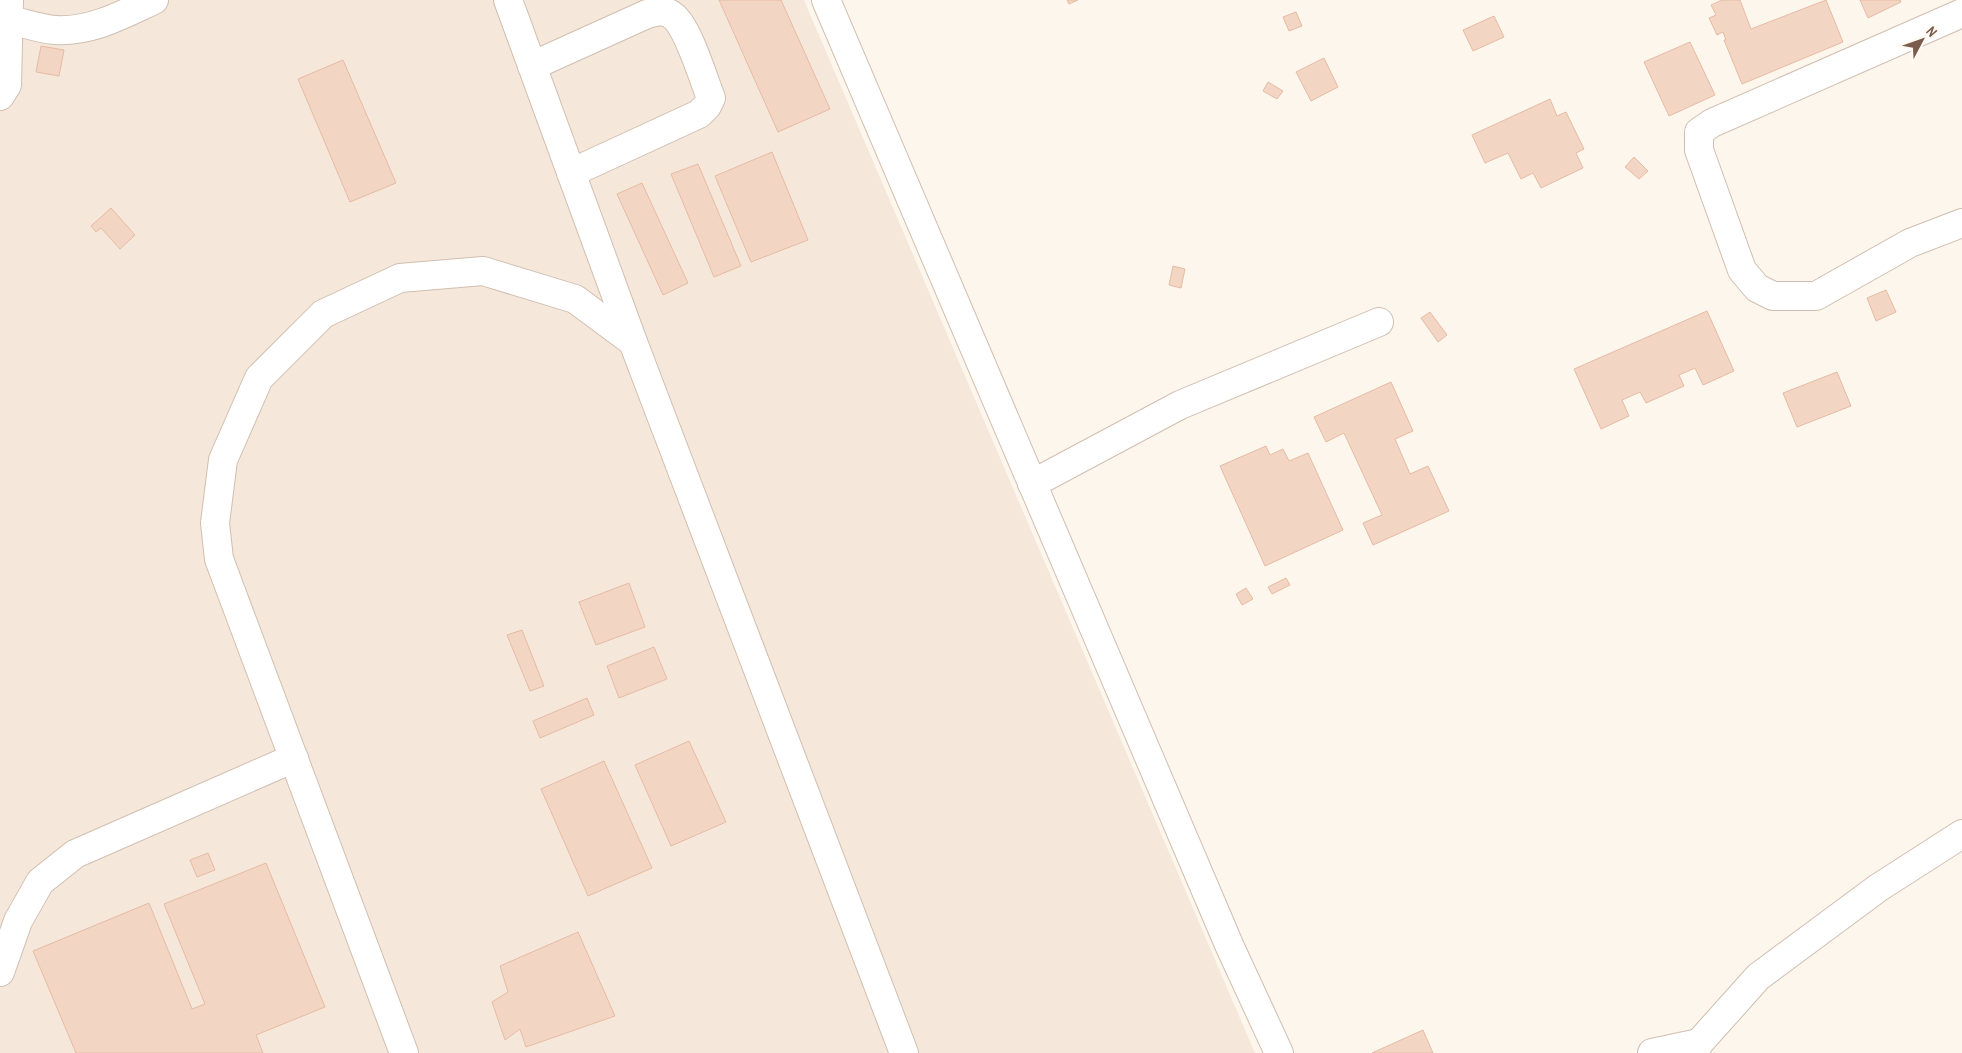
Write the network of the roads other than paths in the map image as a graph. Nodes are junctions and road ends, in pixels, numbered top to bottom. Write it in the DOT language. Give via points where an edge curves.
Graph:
graph roads {
  1 [pos="154,0"];
  2 [pos="508,0"];
  3 [pos="826,0"];
  4 [pos="9,10"];
  5 [pos="1962,13"];
  6 [pos="532,66"];
  7 [pos="0,96"];
  8 [pos="571,172"];
  9 [pos="1962,223"];
  10 [pos="1379,322"];
  11 [pos="633,342"];
  12 [pos="1032,484"];
  13 [pos="294,758"];
  14 [pos="1962,834"];
  15 [pos="0,972"];
  16 [pos="1697,1048"];
  17 [pos="404,1053"];
  18 [pos="904,1053"];
  19 [pos="1279,1053"];
  20 [pos="1652,1053"];
  1 -- 4 [label="street" via="94,26 78,29 53,30"];
  2 -- 6 [label="street"];
  3 -- 12 [label="street"];
  4 -- 7 [label="street" via="7,86"];
  5 -- 9 [label="street" via="1712,123 1699,132 1699,150 1742,270 1757,288 1773,296 1816,296 1910,243"];
  6 -- 8 [label="street"];
  6 -- 8 [label="street" via="660,10 672,15 682,25 711,98 699,114"];
  8 -- 11 [label="street"];
  10 -- 12 [label="street" via="1180,405"];
  11 -- 13 [label="street" via="575,298 483,271 400,278 323,314 259,378 223,460 215,523 219,560"];
  11 -- 18 [label="street"];
  12 -- 19 [label="street" via="1230,948"];
  13 -- 15 [label="street" via="75,854 40,882 18,921"];
  13 -- 17 [label="street"];
  14 -- 16 [label="street" via="1878,888 1758,977"];
  16 -- 20 [label="street"];
}
